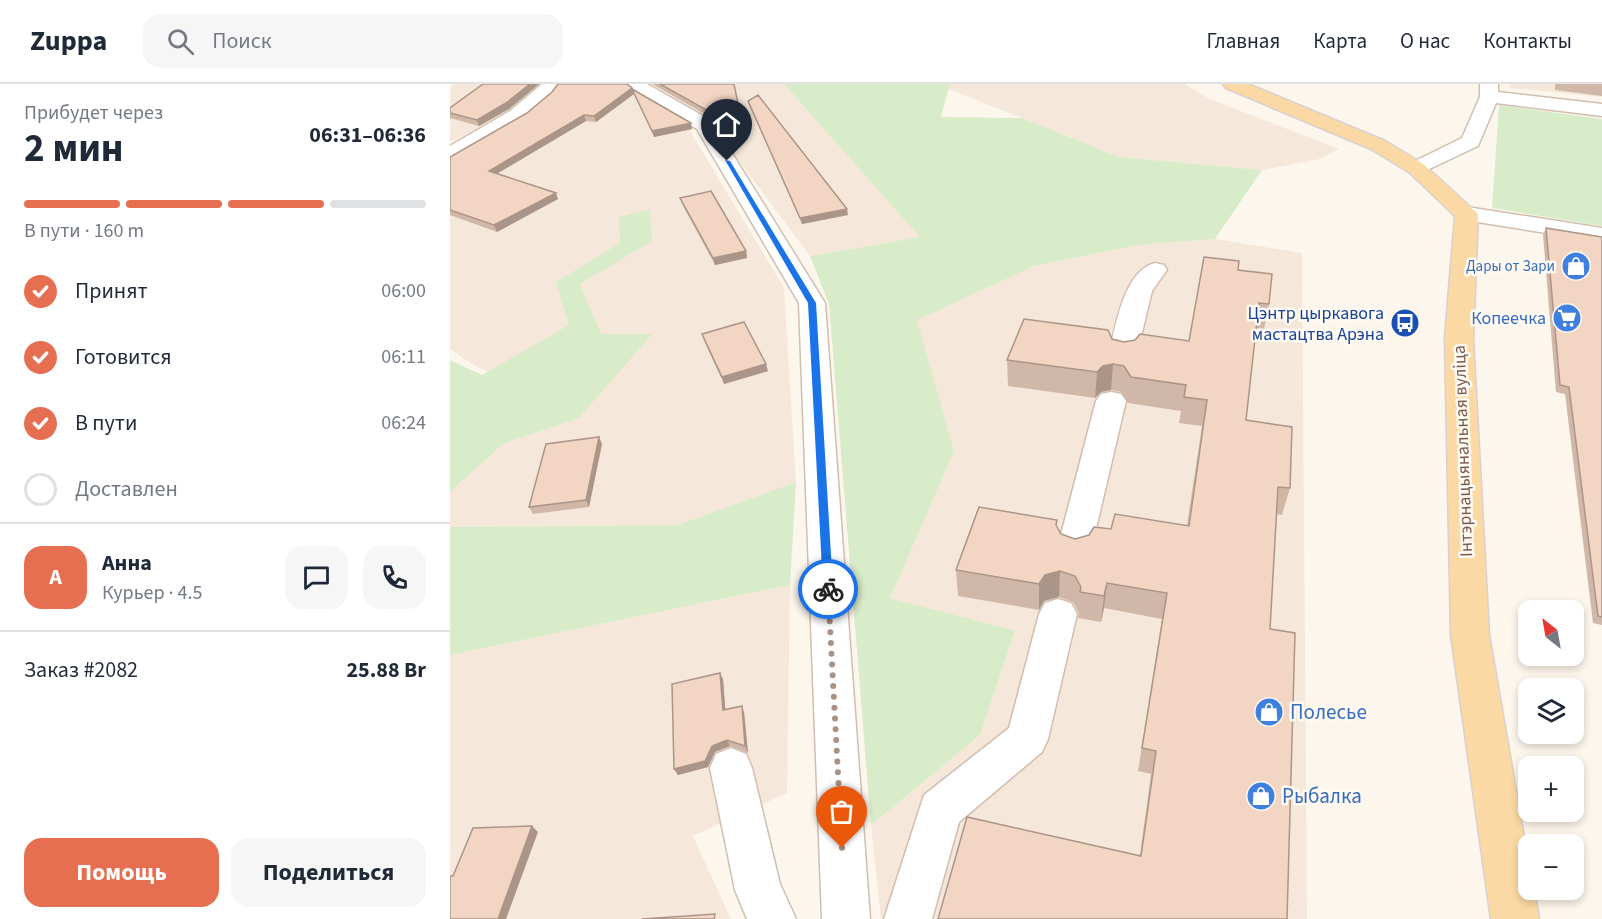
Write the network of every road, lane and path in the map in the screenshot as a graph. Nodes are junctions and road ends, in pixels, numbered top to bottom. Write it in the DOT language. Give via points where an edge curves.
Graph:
graph roads {
  1 [pos="553,84"];
  2 [pos="634,84"];
  3 [pos="1232,84"];
  4 [pos="1489,90"];
  5 [pos="1602,110"];
  6 [pos="450,154"];
  7 [pos="1416,168"];
  8 [pos="1467,214"];
  9 [pos="1602,235"];
  10 [pos="1155,270"];
  11 [pos="1122,358"];
  12 [pos="1112,401"];
  13 [pos="1074,550"];
  14 [pos="1058,614"];
  15 [pos="730,768"];
  16 [pos="772,919"];
  17 [pos="846,919"];
  18 [pos="908,919"];
  19 [pos="1515,919"];
  1 -- 6 [label="street" via="507,124"];
  2 -- 17 [label="street" via="705,125 812,303"];
  3 -- 7 [label="main road" via="1378,145"];
  4 -- 5 [label="street"];
  4 -- 7 [label="street" via="1471,142"];
  7 -- 8 [label="main road"];
  8 -- 9 [label="street"];
  8 -- 19 [label="main road, Інтэрнацыянальная вуліца" via="1460,338 1470,635"];
  10 -- 11 [label="street" via="1139,290"];
  12 -- 13 [label="street"];
  14 -- 18 [label="street" via="1027,739 940,810"];
  15 -- 16 [label="street" via="758,890"];
}
